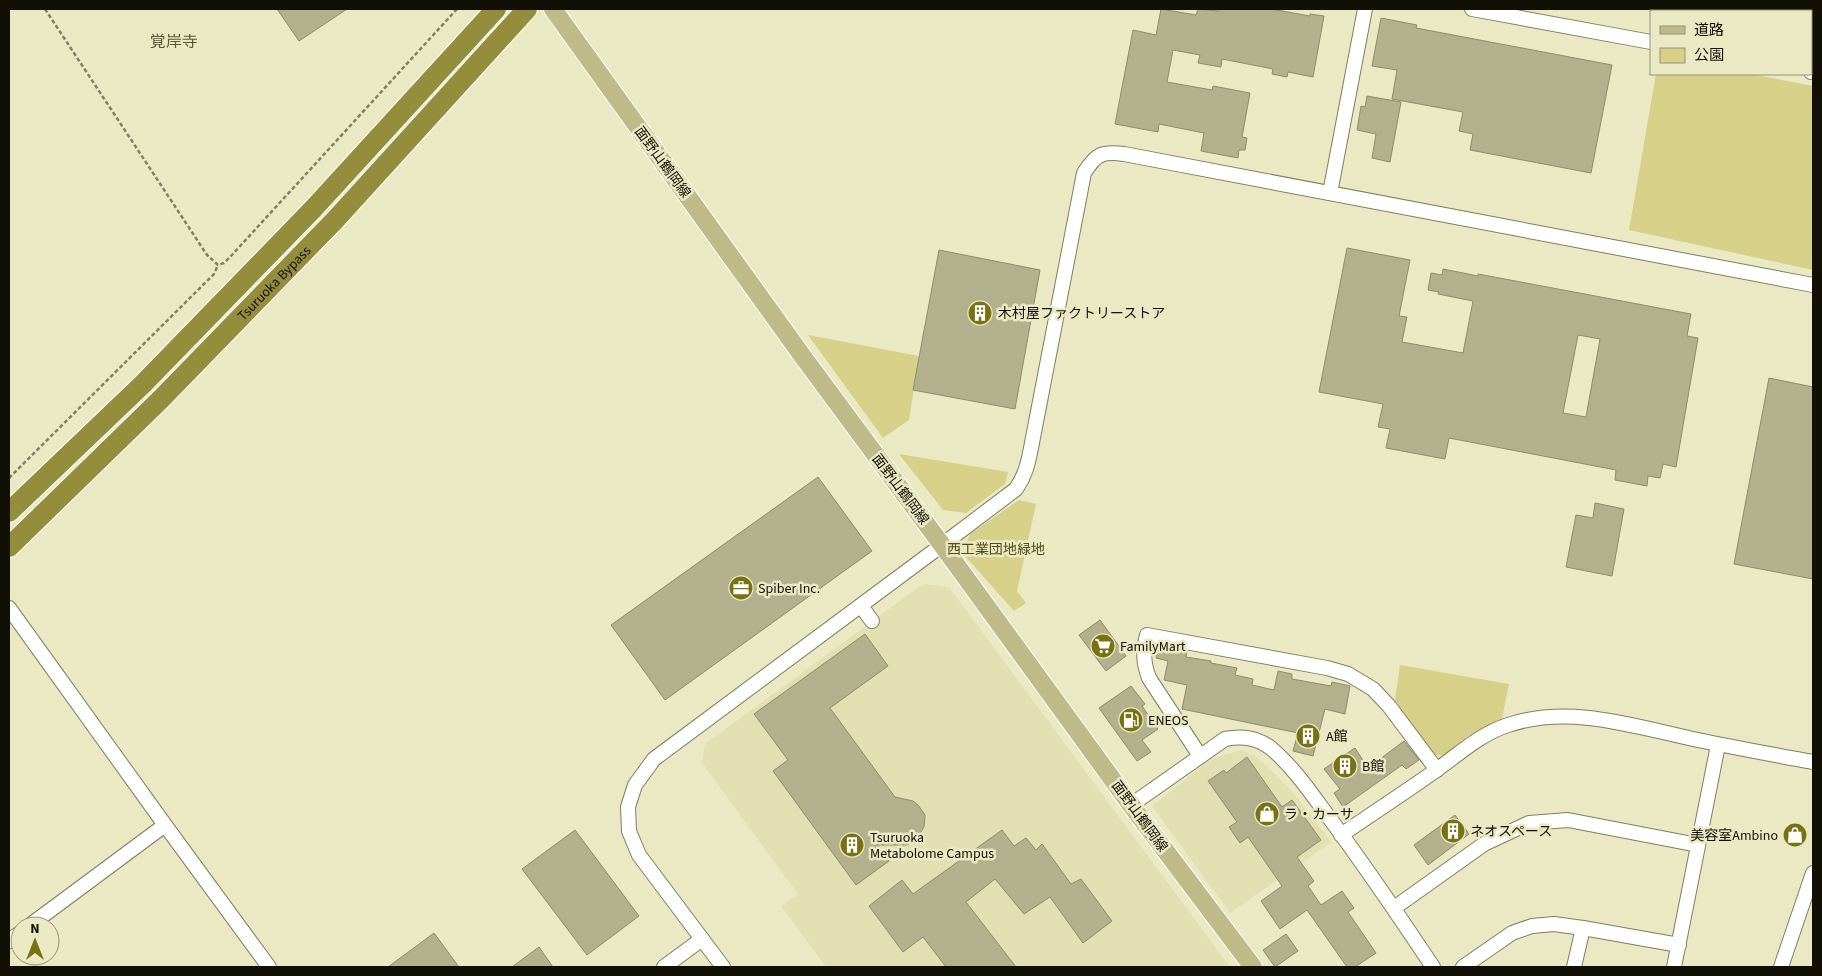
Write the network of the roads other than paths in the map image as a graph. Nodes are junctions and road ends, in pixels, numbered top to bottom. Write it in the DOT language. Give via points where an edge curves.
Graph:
graph roads {
  1 [pos="496,9"];
  2 [pos="528,9"];
  3 [pos="553,9"];
  4 [pos="1365,9"];
  5 [pos="1472,9"];
  6 [pos="1650,42"];
  7 [pos="1330,193"];
  8 [pos="1813,284"];
  9 [pos="9,512"];
  10 [pos="942,545"];
  11 [pos="9,547"];
  12 [pos="860,606"];
  13 [pos="9,608"];
  14 [pos="872,621"];
  15 [pos="1718,744"];
  16 [pos="1200,756"];
  17 [pos="1813,762"];
  18 [pos="1437,770"];
  19 [pos="1131,805"];
  20 [pos="164,825"];
  21 [pos="1342,835"];
  22 [pos="1698,845"];
  23 [pos="1813,873"];
  24 [pos="1394,908"];
  25 [pos="42,916"];
  26 [pos="1584,928"];
  27 [pos="702,939"];
  28 [pos="1679,945"];
  29 [pos="269,967"];
  30 [pos="664,967"];
  31 [pos="723,967"];
  32 [pos="1252,967"];
  33 [pos="1433,967"];
  34 [pos="1463,967"];
  35 [pos="1574,967"];
  36 [pos="1674,967"];
  37 [pos="1781,967"];
  1 -- 9 [label="highway, Tsuruoka Bypass" via="307,215 143,384"];
  2 -- 11 [label="highway, Tsuruoka Bypass" via="323,233 161,399"];
  3 -- 10 [label="main road, 面野山鶴岡線"];
  4 -- 7 [label="street"];
  5 -- 6 [label="street"];
  7 -- 8 [label="street"];
  7 -- 10 [label="street" via="1124,154 1102,154 1092,160 1084,172 1026,473 1016,489"];
  10 -- 12 [label="street"];
  10 -- 19 [label="main road, 面野山鶴岡線"];
  12 -- 14 [label="street"];
  12 -- 27 [label="street" via="654,759 635,784 628,807 629,831 639,855"];
  13 -- 20 [label="street"];
  15 -- 17 [label="street"];
  15 -- 18 [label="street" via="1587,717 1535,718 1507,725 1473,742"];
  15 -- 22 [label="street"];
  16 -- 18 [label="street" via="1149,678 1144,664 1147,635 1348,674 1373,689 1389,706"];
  16 -- 19 [label="street"];
  16 -- 21 [label="street" via="1225,739 1240,736 1257,740 1271,748 1300,779"];
  18 -- 21 [label="street"];
  19 -- 32 [label="main road, 面野山鶴岡線"];
  20 -- 25 [label="street"];
  20 -- 29 [label="street"];
  21 -- 24 [label="street"];
  22 -- 24 [label="street" via="1568,820 1529,823 1484,844"];
  22 -- 28 [label="street"];
  23 -- 37 [label="street"];
  24 -- 33 [label="street"];
  26 -- 28 [label="street"];
  26 -- 34 [label="street" via="1554,924 1532,926 1512,934"];
  26 -- 35 [label="street"];
  27 -- 30 [label="street"];
  27 -- 31 [label="street"];
  28 -- 36 [label="street"];
}
